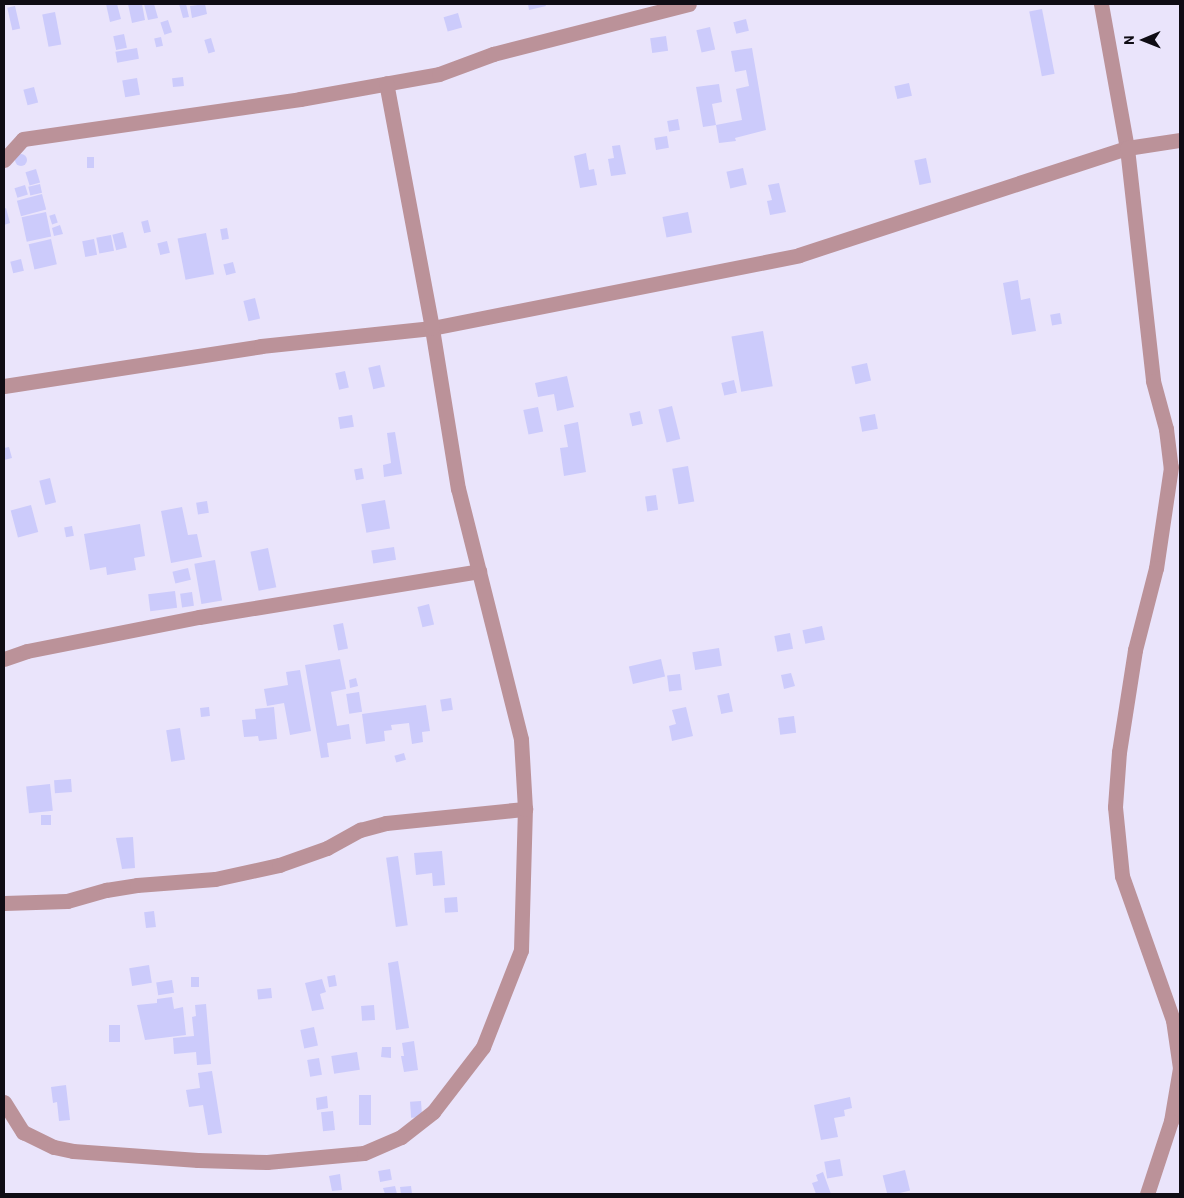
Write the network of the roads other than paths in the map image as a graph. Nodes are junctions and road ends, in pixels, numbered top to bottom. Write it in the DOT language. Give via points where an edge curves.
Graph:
graph roads {
  1 [pos="689,4"];
  2 [pos="1101,4"];
  3 [pos="386,83"];
  4 [pos="1180,140"];
  5 [pos="1127,148"];
  6 [pos="4,160"];
  7 [pos="432,328"];
  8 [pos="4,386"];
  9 [pos="479,571"];
  10 [pos="4,658"];
  11 [pos="525,809"];
  12 [pos="4,903"];
  13 [pos="4,1102"];
  14 [pos="1147,1194"];
  1 -- 3 [label="street" via="493,54 439,74"];
  2 -- 5 [label="street"];
  3 -- 6 [label="street" via="300,99 23,139"];
  3 -- 7 [label="street"];
  4 -- 5 [label="street"];
  5 -- 7 [label="street" via="799,255"];
  5 -- 14 [label="street" via="1153,381 1166,429 1171,467 1156,568 1135,650 1119,752 1115,807 1122,876 1173,1020 1180,1068 1171,1121"];
  7 -- 8 [label="street" via="260,346"];
  7 -- 9 [label="street" via="458,489"];
  9 -- 10 [label="street" via="199,616"];
  9 -- 11 [label="street" via="521,739"];
  11 -- 12 [label="street" via="386,822 360,830 327,848 279,864 215,879 137,885 67,901"];
  11 -- 13 [label="street" via="521,950 483,1047 433,1112 401,1137 364,1153 267,1162 73,1151 54,1147 23,1132"];
}
